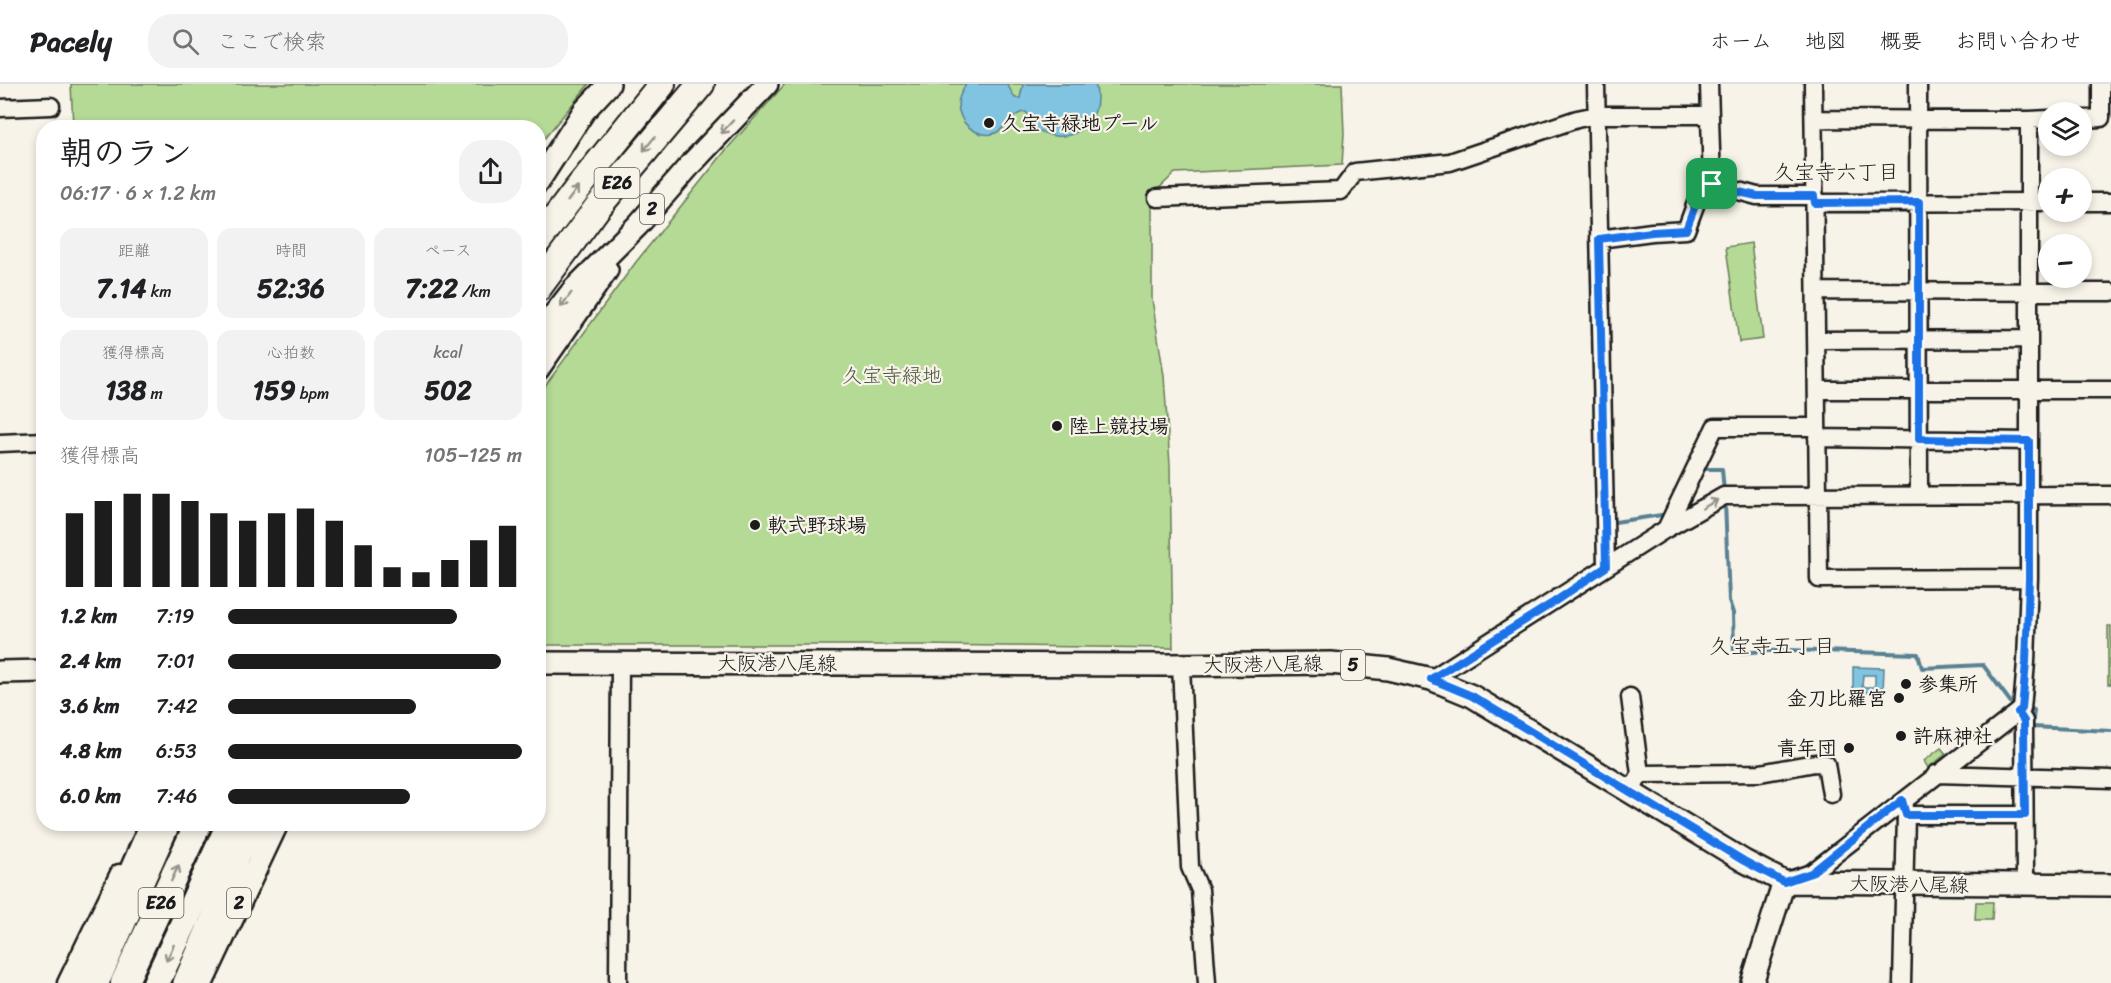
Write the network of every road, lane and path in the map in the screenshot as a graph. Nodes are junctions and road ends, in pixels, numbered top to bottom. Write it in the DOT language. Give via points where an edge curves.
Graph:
graph roads {
  1 [pos="609,84"];
  2 [pos="660,84"];
  3 [pos="701,84"];
  4 [pos="767,84"];
  5 [pos="1596,84"];
  6 [pos="1709,84"];
  7 [pos="1813,84"];
  8 [pos="1918,84"];
  9 [pos="2101,84"];
  10 [pos="51,105"];
  11 [pos="0,108"];
  12 [pos="584,111"];
  13 [pos="1597,115"];
  14 [pos="1710,115"];
  15 [pos="2106,118"];
  16 [pos="1918,119"];
  17 [pos="1814,120"];
  18 [pos="2029,120"];
  19 [pos="2038,120"];
  20 [pos="546,161"];
  21 [pos="546,170"];
  22 [pos="1712,184"];
  23 [pos="1157,198"];
  24 [pos="1815,199"];
  25 [pos="1919,202"];
  26 [pos="2028,202"];
  27 [pos="2038,202"];
  28 [pos="2092,202"];
  29 [pos="2111,202"];
  30 [pos="638,225"];
  31 [pos="546,231"];
  32 [pos="1599,239"];
  33 [pos="546,277"];
  34 [pos="1817,291"];
  35 [pos="1920,291"];
  36 [pos="2028,292"];
  37 [pos="2111,292"];
  38 [pos="546,325"];
  39 [pos="1817,339"];
  40 [pos="2028,339"];
  41 [pos="1920,340"];
  42 [pos="546,357"];
  43 [pos="1817,390"];
  44 [pos="1920,390"];
  45 [pos="2028,390"];
  46 [pos="2111,390"];
  47 [pos="1817,433"];
  48 [pos="1919,439"];
  49 [pos="36,441"];
  50 [pos="2029,441"];
  51 [pos="0,443"];
  52 [pos="1818,495"];
  53 [pos="1919,495"];
  54 [pos="2029,495"];
  55 [pos="2111,495"];
  56 [pos="1671,519"];
  57 [pos="1606,567"];
  58 [pos="2029,578"];
  59 [pos="620,662"];
  60 [pos="546,663"];
  61 [pos="1181,665"];
  62 [pos="36,671"];
  63 [pos="0,672"];
  64 [pos="1431,679"];
  65 [pos="1630,697"];
  66 [pos="2018,712"];
  67 [pos="1936,774"];
  68 [pos="2026,776"];
  69 [pos="2111,779"];
  70 [pos="1635,783"];
  71 [pos="1831,794"];
  72 [pos="1904,808"];
  73 [pos="2025,815"];
  74 [pos="139,831"];
  75 [pos="149,831"];
  76 [pos="166,831"];
  77 [pos="195,831"];
  78 [pos="227,831"];
  79 [pos="251,831"];
  80 [pos="276,831"];
  81 [pos="277,831"];
  82 [pos="2025,878"];
  83 [pos="1784,882"];
  84 [pos="1905,884"];
  85 [pos="2111,885"];
  86 [pos="66,983"];
  87 [pos="81,983"];
  88 [pos="98,983"];
  89 [pos="124,983"];
  90 [pos="156,983"];
  91 [pos="184,983"];
  92 [pos="202,983"];
  93 [pos="209,983"];
  94 [pos="618,983"];
  95 [pos="1207,983"];
  96 [pos="1752,983"];
  97 [pos="1902,983"];
  1 -- 12 [label="main road"];
  31 -- 2 [label="highway, E26, one-way"];
  3 -- 33 [label="highway, E26, one-way" via="597,208"];
  4 -- 30 [label="main road, 2, one-way"];
  5 -- 13 [label="street"];
  6 -- 14 [label="street"];
  7 -- 17 [label="street"];
  8 -- 16 [label="street"];
  9 -- 15 [label="street"];
  10 -- 11 [label="street"];
  12 -- 20 [label="main road"];
  12 -- 21 [label="main road"];
  13 -- 14 [label="street"];
  13 -- 23 [label="street" via="1560,123 1450,162 1355,172 1341,190"];
  13 -- 32 [label="street"];
  14 -- 22 [label="street"];
  16 -- 17 [label="street"];
  16 -- 18 [label="street"];
  16 -- 25 [label="street"];
  17 -- 24 [label="street"];
  18 -- 19 [label="street"];
  18 -- 26 [label="street"];
  22 -- 24 [label="street" via="1757,196"];
  22 -- 32 [label="street" via="1703,184 1686,230"];
  24 -- 25 [label="street"];
  24 -- 34 [label="street"];
  25 -- 26 [label="street"];
  25 -- 35 [label="street"];
  26 -- 27 [label="street"];
  26 -- 36 [label="street"];
  28 -- 29 [label="street"];
  30 -- 38 [label="main road, 2, one-way" via="574,290"];
  30 -- 42 [label="main road, 2"];
  32 -- 57 [label="street"];
  34 -- 35 [label="street"];
  34 -- 39 [label="street"];
  35 -- 36 [label="street"];
  35 -- 41 [label="street"];
  36 -- 37 [label="street"];
  36 -- 40 [label="street"];
  39 -- 41 [label="street"];
  39 -- 43 [label="street"];
  40 -- 41 [label="street"];
  40 -- 45 [label="street"];
  41 -- 44 [label="street"];
  43 -- 44 [label="street"];
  43 -- 47 [label="street"];
  44 -- 45 [label="street"];
  44 -- 48 [label="street"];
  45 -- 46 [label="street"];
  45 -- 50 [label="street"];
  47 -- 48 [label="street"];
  47 -- 52 [label="street"];
  47 -- 56 [label="street" via="1715,427"];
  48 -- 50 [label="street"];
  48 -- 53 [label="street"];
  49 -- 51 [label="street"];
  50 -- 54 [label="street"];
  52 -- 53 [label="street"];
  56 -- 52 [label="street, one-way" via="1724,496"];
  52 -- 58 [label="street" via="1819,579"];
  53 -- 54 [label="street"];
  54 -- 55 [label="street"];
  54 -- 58 [label="street"];
  56 -- 57 [label="street"];
  57 -- 64 [label="street"];
  58 -- 66 [label="street" via="2025,674 2022,709"];
  59 -- 60 [label="main road, 大阪港八尾線 / 5"];
  59 -- 61 [label="main road, 大阪港八尾線 / 5"];
  59 -- 94 [label="street"];
  61 -- 64 [label="main road, 大阪港八尾線 / 5" via="1331,663 1388,669"];
  61 -- 95 [label="street" via="1190,867 1200,890"];
  62 -- 63 [label="main road"];
  64 -- 70 [label="main road, 大阪港八尾線 / 5" via="1472,696"];
  65 -- 70 [label="street"];
  66 -- 67 [label="street"];
  66 -- 68 [label="street" via="2024,721"];
  67 -- 68 [label="street"];
  67 -- 72 [label="street"];
  68 -- 69 [label="street"];
  68 -- 73 [label="street"];
  70 -- 71 [label="street" via="1760,773 1815,763 1826,764"];
  70 -- 83 [label="main road, 大阪港八尾線 / 5" via="1744,861"];
  72 -- 73 [label="street"];
  72 -- 83 [label="street" via="1811,873"];
  72 -- 84 [label="street"];
  73 -- 82 [label="street"];
  74 -- 86 [label="street"];
  75 -- 87 [label="main road"];
  76 -- 88 [label="main road"];
  89 -- 77 [label="highway, E26, one-way"];
  78 -- 90 [label="highway, E26, one-way"];
  79 -- 91 [label="main road, 2"];
  80 -- 92 [label="main road, 2"];
  81 -- 93 [label="street"];
  83 -- 84 [label="main road, 大阪港八尾線 / 5"];
  83 -- 96 [label="main road"];
  84 -- 85 [label="main road, 大阪港八尾線 / 5"];
  84 -- 97 [label="street"];
}
